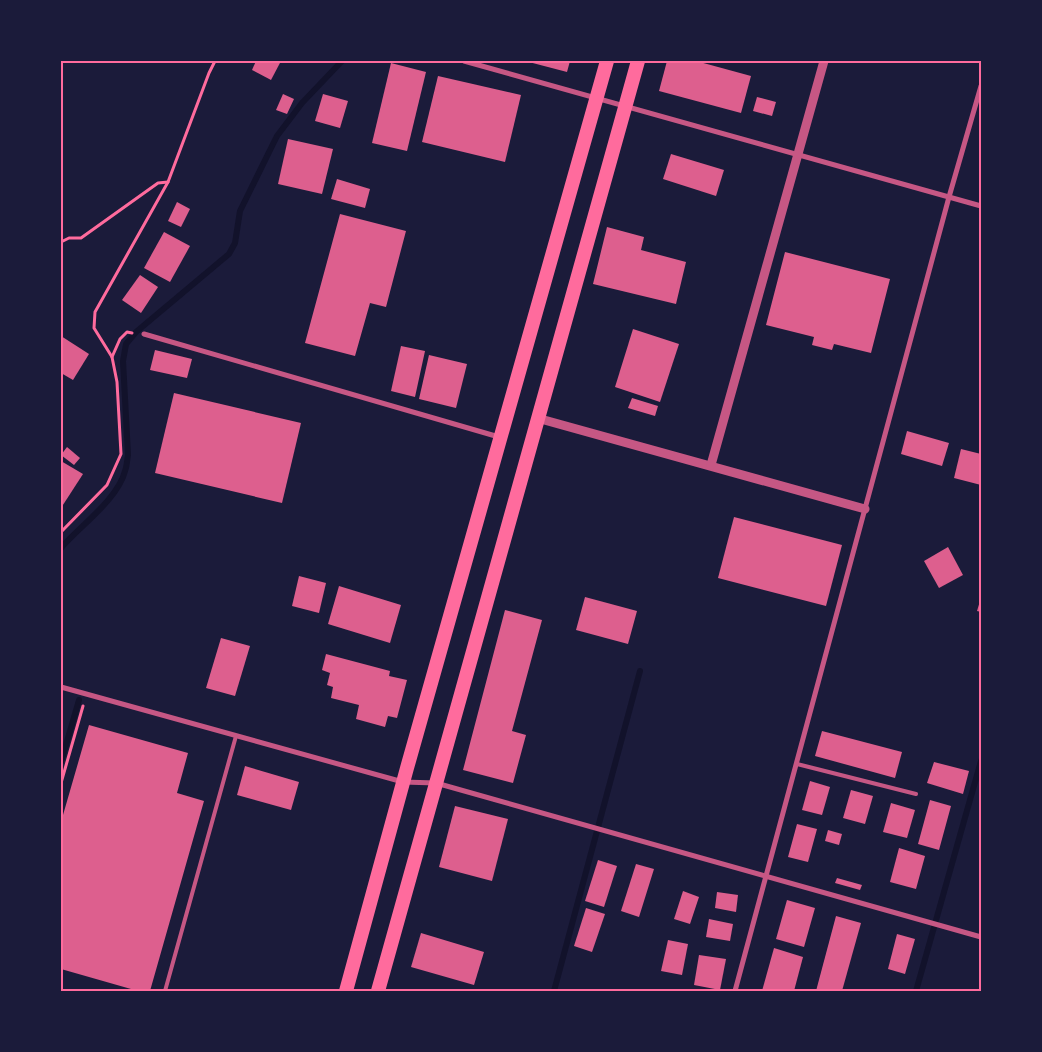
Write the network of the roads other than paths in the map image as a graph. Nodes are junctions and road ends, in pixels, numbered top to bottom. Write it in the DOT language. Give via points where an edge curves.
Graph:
graph roads {
  1 [pos="464,61"];
  2 [pos="607,61"];
  3 [pos="638,61"];
  4 [pos="824,61"];
  5 [pos="981,86"];
  6 [pos="597,97"];
  7 [pos="626,106"];
  8 [pos="798,154"];
  9 [pos="949,197"];
  10 [pos="981,206"];
  11 [pos="144,334"];
  12 [pos="537,418"];
  13 [pos="501,437"];
  14 [pos="711,465"];
  15 [pos="865,509"];
  16 [pos="61,687"];
  17 [pos="236,736"];
  18 [pos="797,764"];
  19 [pos="403,782"];
  20 [pos="436,784"];
  21 [pos="916,794"];
  22 [pos="767,878"];
  23 [pos="981,937"];
  24 [pos="165,991"];
  25 [pos="346,991"];
  26 [pos="378,991"];
  27 [pos="735,991"];
  1 -- 6 [label="street"];
  2 -- 6 [label="highway"];
  3 -- 7 [label="highway"];
  4 -- 8 [label="street"];
  5 -- 9 [label="street"];
  6 -- 7 [label="street"];
  6 -- 13 [label="highway"];
  7 -- 8 [label="street"];
  7 -- 12 [label="highway"];
  8 -- 9 [label="street"];
  8 -- 14 [label="street"];
  9 -- 10 [label="street"];
  9 -- 15 [label="street"];
  11 -- 13 [label="street"];
  12 -- 14 [label="street"];
  12 -- 20 [label="highway"];
  13 -- 19 [label="highway"];
  14 -- 15 [label="street"];
  15 -- 18 [label="street"];
  16 -- 17 [label="street"];
  17 -- 19 [label="street"];
  17 -- 24 [label="lane"];
  18 -- 21 [label="lane"];
  18 -- 22 [label="street"];
  19 -- 20 [label="street"];
  19 -- 25 [label="highway"];
  20 -- 22 [label="street"];
  20 -- 26 [label="highway"];
  22 -- 23 [label="street"];
  22 -- 27 [label="street"];
}
